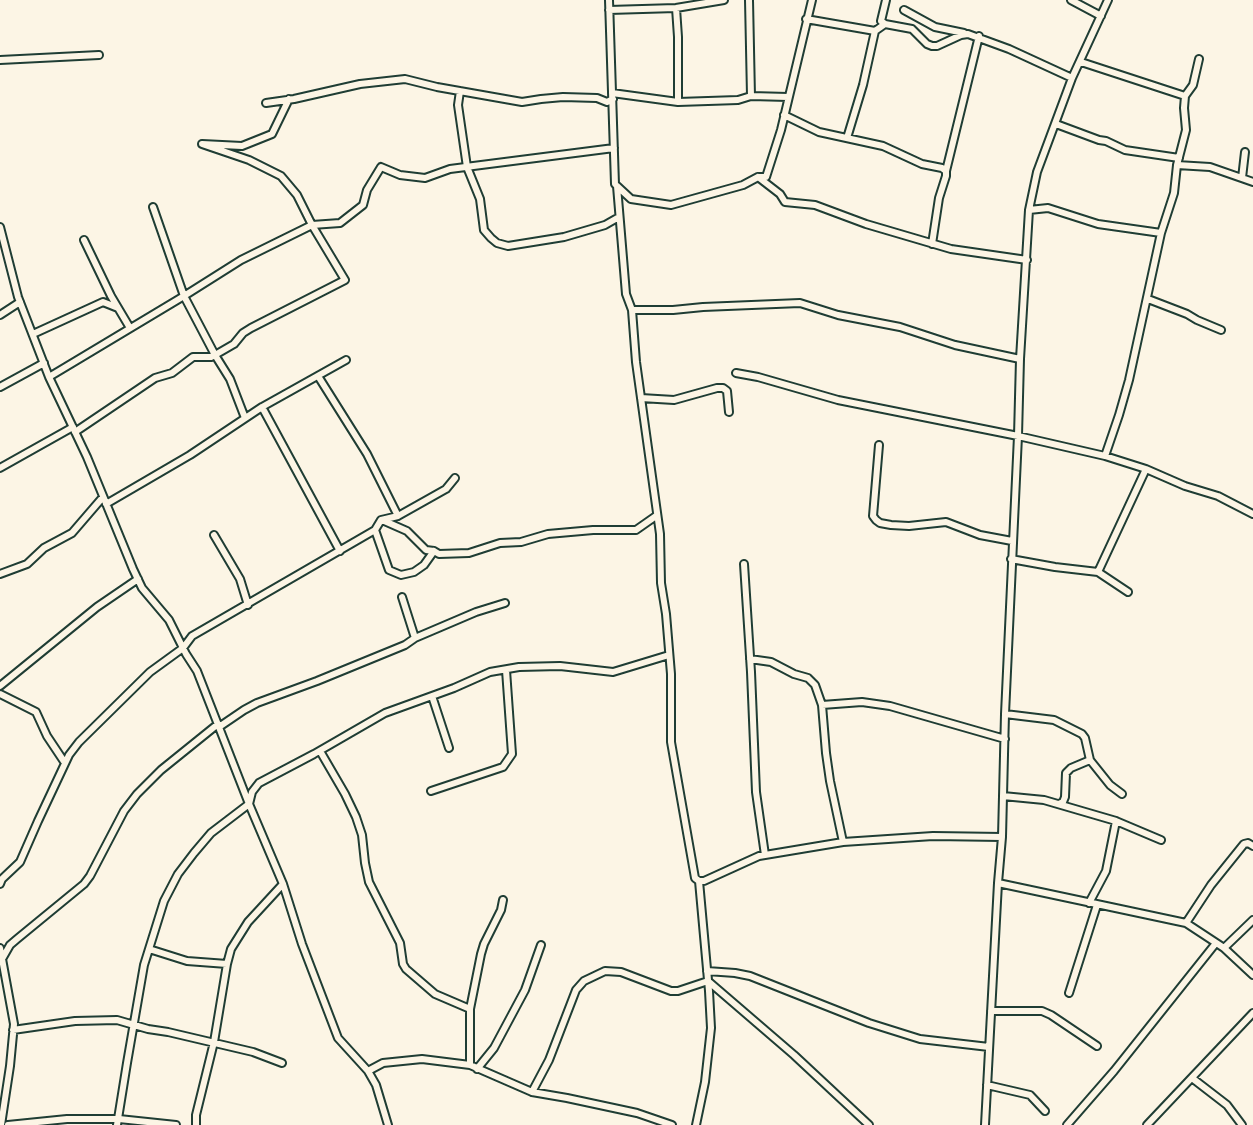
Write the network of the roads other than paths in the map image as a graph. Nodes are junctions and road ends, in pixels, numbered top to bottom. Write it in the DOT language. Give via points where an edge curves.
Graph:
graph roads {
  1 [pos="609,0"];
  2 [pos="724,0"];
  3 [pos="749,0"];
  4 [pos="812,0"];
  5 [pos="886,0"];
  6 [pos="1071,0"];
  7 [pos="1108,0"];
  8 [pos="676,8"];
  9 [pos="609,10"];
  10 [pos="904,10"];
  11 [pos="1101,16"];
  12 [pos="806,19"];
  13 [pos="885,24"];
  14 [pos="875,31"];
  15 [pos="968,34"];
  16 [pos="979,36"];
  17 [pos="99,55"];
  18 [pos="1199,59"];
  19 [pos="0,60"];
  20 [pos="1081,62"];
  21 [pos="1072,78"];
  22 [pos="460,91"];
  23 [pos="612,96"];
  24 [pos="751,96"];
  25 [pos="1185,96"];
  26 [pos="788,97"];
  27 [pos="289,99"];
  28 [pos="678,102"];
  29 [pos="266,103"];
  30 [pos="784,115"];
  31 [pos="1056,124"];
  32 [pos="847,138"];
  33 [pos="614,148"];
  34 [pos="1245,152"];
  35 [pos="1178,162"];
  36 [pos="467,167"];
  37 [pos="946,171"];
  38 [pos="758,178"];
  39 [pos="1242,178"];
  40 [pos="1253,182"];
  41 [pos="617,186"];
  42 [pos="153,207"];
  43 [pos="1029,210"];
  44 [pos="619,216"];
  45 [pos="312,225"];
  46 [pos="0,227"];
  47 [pos="1162,233"];
  48 [pos="84,240"];
  49 [pos="932,244"];
  50 [pos="1027,260"];
  51 [pos="184,296"];
  52 [pos="1148,299"];
  53 [pos="20,302"];
  54 [pos="119,309"];
  55 [pos="632,310"];
  56 [pos="0,315"];
  57 [pos="130,328"];
  58 [pos="1221,330"];
  59 [pos="33,334"];
  60 [pos="215,354"];
  61 [pos="1020,359"];
  62 [pos="346,360"];
  63 [pos="44,363"];
  64 [pos="736,373"];
  65 [pos="318,376"];
  66 [pos="50,377"];
  67 [pos="0,387"];
  68 [pos="641,398"];
  69 [pos="262,407"];
  70 [pos="729,412"];
  71 [pos="245,418"];
  72 [pos="74,430"];
  73 [pos="1018,436"];
  74 [pos="879,445"];
  75 [pos="1104,456"];
  76 [pos="0,468"];
  77 [pos="1146,469"];
  78 [pos="455,478"];
  79 [pos="103,497"];
  80 [pos="106,504"];
  81 [pos="1253,514"];
  82 [pos="398,516"];
  83 [pos="656,516"];
  84 [pos="381,520"];
  85 [pos="375,530"];
  86 [pos="214,535"];
  87 [pos="1012,540"];
  88 [pos="340,551"];
  89 [pos="434,551"];
  90 [pos="1011,559"];
  91 [pos="744,564"];
  92 [pos="1098,572"];
  93 [pos="0,574"];
  94 [pos="138,579"];
  95 [pos="1128,592"];
  96 [pos="402,598"];
  97 [pos="505,603"];
  98 [pos="248,605"];
  99 [pos="415,638"];
  100 [pos="183,648"];
  101 [pos="669,655"];
  102 [pos="750,659"];
  103 [pos="506,670"];
  104 [pos="0,686"];
  105 [pos="0,694"];
  106 [pos="432,696"];
  107 [pos="822,705"];
  108 [pos="1005,714"];
  109 [pos="218,726"];
  110 [pos="1005,739"];
  111 [pos="449,748"];
  112 [pos="320,751"];
  113 [pos="1090,760"];
  114 [pos="65,763"];
  115 [pos="431,791"];
  116 [pos="1122,794"];
  117 [pos="1003,796"];
  118 [pos="249,804"];
  119 [pos="1059,804"];
  120 [pos="1116,821"];
  121 [pos="1002,837"];
  122 [pos="1161,840"];
  123 [pos="843,842"];
  124 [pos="1253,846"];
  125 [pos="765,854"];
  126 [pos="699,881"];
  127 [pos="998,883"];
  128 [pos="0,884"];
  129 [pos="283,884"];
  130 [pos="503,900"];
  131 [pos="1089,903"];
  132 [pos="1097,905"];
  133 [pos="1253,920"];
  134 [pos="1186,923"];
  135 [pos="1216,943"];
  136 [pos="541,945"];
  137 [pos="0,948"];
  138 [pos="1224,948"];
  139 [pos="150,949"];
  140 [pos="2,959"];
  141 [pos="227,964"];
  142 [pos="707,971"];
  143 [pos="1253,975"];
  144 [pos="708,981"];
  145 [pos="1068,993"];
  146 [pos="470,1009"];
  147 [pos="991,1011"];
  148 [pos="1253,1013"];
  149 [pos="134,1024"];
  150 [pos="13,1030"];
  151 [pos="214,1042"];
  152 [pos="1097,1046"];
  153 [pos="989,1047"];
  154 [pos="282,1063"];
  155 [pos="473,1067"];
  156 [pos="368,1071"];
  157 [pos="1192,1078"];
  158 [pos="987,1085"];
  159 [pos="532,1092"];
  160 [pos="1045,1111"];
  161 [pos="118,1122"];
  162 [pos="1,1125"];
  163 [pos="8,1125"];
  164 [pos="176,1125"];
  165 [pos="196,1125"];
  166 [pos="388,1125"];
  167 [pos="672,1125"];
  168 [pos="696,1125"];
  169 [pos="869,1125"];
  170 [pos="985,1125"];
  171 [pos="1067,1125"];
  172 [pos="1147,1125"];
  173 [pos="1242,1125"];
  1 -- 9 [label="street"];
  2 -- 8 [label="street"];
  3 -- 24 [label="street"];
  4 -- 12 [label="street"];
  5 -- 13 [label="street" via="881,21"];
  6 -- 11 [label="street"];
  7 -- 11 [label="street"];
  8 -- 9 [label="street"];
  8 -- 28 [label="street"];
  9 -- 23 [label="street"];
  10 -- 15 [label="street" via="935,27"];
  11 -- 20 [label="street"];
  12 -- 14 [label="street"];
  12 -- 26 [label="street"];
  13 -- 14 [label="street"];
  13 -- 15 [label="street" via="912,29 932,46"];
  14 -- 32 [label="street"];
  15 -- 16 [label="street"];
  16 -- 21 [label="street"];
  16 -- 37 [label="street"];
  17 -- 19 [label="street"];
  18 -- 25 [label="street" via="1193,85"];
  20 -- 21 [label="street"];
  20 -- 25 [label="street"];
  21 -- 31 [label="street"];
  22 -- 23 [label="street" via="522,102 597,98 607,102"];
  22 -- 27 [label="street" via="405,79 360,84"];
  22 -- 36 [label="street" via="458,111"];
  23 -- 28 [label="street"];
  23 -- 33 [label="street"];
  24 -- 26 [label="street"];
  24 -- 28 [label="street" via="738,100"];
  25 -- 35 [label="street" via="1187,125"];
  26 -- 30 [label="street"];
  27 -- 29 [label="street"];
  27 -- 45 [label="street" via="272,134 242,146 202,144 249,160 281,176 297,195"];
  30 -- 32 [label="street" via="820,132"];
  30 -- 38 [label="street" via="766,176"];
  31 -- 35 [label="street" via="1125,150"];
  31 -- 43 [label="street" via="1037,172"];
  32 -- 37 [label="street" via="883,146"];
  33 -- 36 [label="street"];
  33 -- 41 [label="street"];
  34 -- 39 [label="street"];
  35 -- 39 [label="street" via="1210,166"];
  35 -- 47 [label="street" via="1174,192"];
  36 -- 44 [label="street" via="480,199 486,234 508,246 564,237 605,225"];
  36 -- 45 [label="street" via="425,178 400,175 381,167 367,190 363,205 340,223"];
  37 -- 49 [label="street"];
  38 -- 41 [label="street" via="744,185 671,205 631,199"];
  38 -- 49 [label="street" via="780,194 785,202 815,205"];
  39 -- 40 [label="street"];
  41 -- 44 [label="street"];
  42 -- 51 [label="street"];
  43 -- 47 [label="street" via="1048,208 1098,224"];
  43 -- 50 [label="street"];
  44 -- 55 [label="street" via="626,294"];
  45 -- 51 [label="street" via="241,260"];
  45 -- 60 [label="street" via="345,280 251,328 234,344"];
  46 -- 53 [label="street"];
  47 -- 52 [label="street"];
  48 -- 54 [label="street"];
  49 -- 50 [label="street" via="951,250"];
  50 -- 61 [label="street"];
  51 -- 57 [label="street"];
  51 -- 60 [label="street"];
  52 -- 58 [label="street"];
  52 -- 75 [label="street" via="1129,380"];
  53 -- 56 [label="street"];
  53 -- 59 [label="street"];
  54 -- 57 [label="street"];
  54 -- 59 [label="street" via="103,302"];
  55 -- 61 [label="street" via="800,303"];
  55 -- 68 [label="street"];
  57 -- 66 [label="street"];
  59 -- 63 [label="street"];
  60 -- 71 [label="street" via="230,379"];
  60 -- 72 [label="street" via="206,358 189,358 172,372 155,378"];
  61 -- 73 [label="street"];
  62 -- 65 [label="street"];
  63 -- 66 [label="street"];
  63 -- 67 [label="street"];
  64 -- 73 [label="street" via="838,400"];
  65 -- 69 [label="street"];
  65 -- 82 [label="street" via="367,454"];
  66 -- 72 [label="street"];
  68 -- 70 [label="street" via="674,400 723,388"];
  68 -- 83 [label="street"];
  69 -- 71 [label="street"];
  69 -- 88 [label="street"];
  71 -- 80 [label="street" via="190,455"];
  72 -- 76 [label="street"];
  72 -- 79 [label="street"];
  73 -- 75 [label="street"];
  73 -- 87 [label="street"];
  74 -- 87 [label="street" via="873,516 876,520 909,526 946,522 980,535"];
  75 -- 77 [label="street"];
  77 -- 81 [label="street" via="1218,496"];
  77 -- 92 [label="street"];
  78 -- 82 [label="street" via="446,489"];
  79 -- 80 [label="street"];
  79 -- 93 [label="street" via="72,533 50,544 27,564"];
  80 -- 94 [label="street"];
  82 -- 84 [label="street"];
  83 -- 89 [label="street" via="636,530 548,534 469,553 438,554"];
  83 -- 101 [label="street"];
  84 -- 85 [label="street"];
  84 -- 89 [label="street" via="407,531 426,550"];
  85 -- 88 [label="street"];
  85 -- 89 [label="street" via="390,570 401,575 424,565"];
  86 -- 98 [label="street" via="240,579"];
  87 -- 90 [label="street"];
  88 -- 98 [label="street"];
  90 -- 92 [label="street"];
  90 -- 108 [label="street"];
  91 -- 102 [label="street"];
  92 -- 95 [label="street"];
  94 -- 100 [label="street" via="169,620"];
  94 -- 104 [label="street" via="96,607"];
  96 -- 99 [label="street"];
  97 -- 99 [label="street"];
  98 -- 100 [label="street" via="192,636"];
  99 -- 109 [label="street" via="405,645 257,703"];
  100 -- 109 [label="street" via="198,670"];
  100 -- 114 [label="street" via="150,672 79,742"];
  101 -- 103 [label="street" via="613,672 560,666"];
  101 -- 126 [label="street" via="671,742 695,878"];
  102 -- 107 [label="street" via="768,660 808,678 815,685"];
  102 -- 125 [label="street" via="756,792"];
  103 -- 106 [label="street" via="481,675"];
  103 -- 115 [label="street" via="512,754 503,767"];
  105 -- 114 [label="street" via="36,712"];
  106 -- 111 [label="street"];
  106 -- 112 [label="street" via="385,713"];
  107 -- 110 [label="street" via="862,702 890,706"];
  107 -- 123 [label="street" via="830,781"];
  108 -- 110 [label="street"];
  108 -- 113 [label="street" via="1061,722 1085,738"];
  109 -- 118 [label="street"];
  109 -- 140 [label="street" via="161,770 137,794 124,811 84,884 10,945"];
  110 -- 117 [label="street"];
  112 -- 118 [label="street" via="260,783 252,792"];
  112 -- 146 [label="street" via="356,817 369,882 400,944 403,964 435,994"];
  113 -- 116 [label="street" via="1110,786"];
  113 -- 119 [label="street" via="1066,773 1065,797"];
  114 -- 128 [label="street" via="20,862"];
  117 -- 119 [label="street"];
  117 -- 121 [label="street"];
  118 -- 129 [label="street"];
  118 -- 139 [label="street" via="211,833 178,874 164,901"];
  119 -- 120 [label="street"];
  120 -- 122 [label="street"];
  120 -- 131 [label="street" via="1106,871"];
  121 -- 123 [label="street" via="933,836"];
  121 -- 127 [label="street"];
  123 -- 125 [label="street"];
  124 -- 134 [label="street" via="1244,844"];
  125 -- 126 [label="street"];
  126 -- 142 [label="street"];
  127 -- 131 [label="street"];
  127 -- 147 [label="street"];
  129 -- 141 [label="street" via="248,922 231,949"];
  129 -- 156 [label="street" via="338,1038"];
  130 -- 146 [label="street" via="484,944"];
  131 -- 132 [label="street"];
  132 -- 134 [label="street"];
  132 -- 145 [label="street"];
  133 -- 138 [label="street"];
  134 -- 135 [label="street"];
  135 -- 138 [label="street"];
  135 -- 171 [label="street"];
  136 -- 155 [label="street" via="525,990 494,1048"];
  137 -- 140 [label="street"];
  138 -- 143 [label="street"];
  139 -- 141 [label="street" via="187,961"];
  139 -- 149 [label="street" via="144,965"];
  140 -- 150 [label="street"];
  141 -- 151 [label="street"];
  142 -- 144 [label="street"];
  142 -- 153 [label="street" via="750,976 869,1023 920,1039"];
  144 -- 159 [label="street" via="671,991 632,975 605,971 584,981 576,990 549,1060"];
  144 -- 168 [label="street" via="711,1028"];
  144 -- 169 [label="street"];
  146 -- 155 [label="street"];
  147 -- 152 [label="street" via="1042,1011"];
  147 -- 153 [label="street"];
  148 -- 157 [label="street"];
  149 -- 150 [label="street" via="117,1020 75,1021"];
  149 -- 151 [label="street"];
  149 -- 161 [label="street"];
  150 -- 162 [label="street"];
  151 -- 154 [label="street"];
  151 -- 165 [label="street"];
  153 -- 158 [label="street"];
  155 -- 156 [label="street" via="422,1059 383,1063"];
  155 -- 159 [label="street"];
  156 -- 166 [label="street" via="376,1085"];
  157 -- 172 [label="street"];
  157 -- 173 [label="street" via="1227,1106"];
  158 -- 160 [label="street" via="1030,1095"];
  158 -- 170 [label="street"];
  159 -- 167 [label="street" via="637,1113"];
  161 -- 163 [label="street" via="67,1119"];
  161 -- 164 [label="street"];
}
